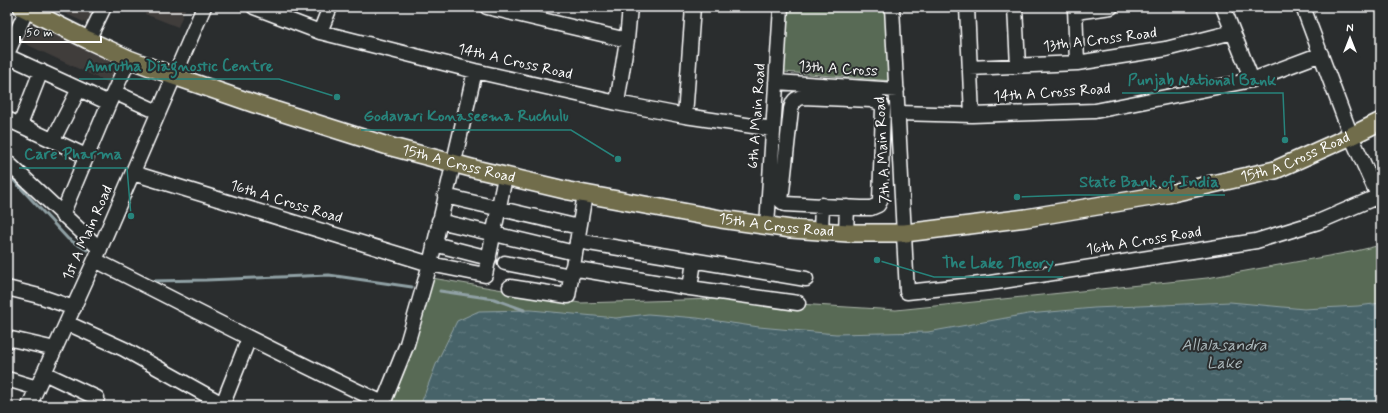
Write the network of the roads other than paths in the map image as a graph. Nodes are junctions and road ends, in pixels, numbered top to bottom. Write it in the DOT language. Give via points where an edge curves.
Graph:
graph roads {
  1 [pos="104,7"];
  2 [pos="204,7"];
  3 [pos="254,7"];
  4 [pos="330,7"];
  5 [pos="487,7"];
  6 [pos="630,7"];
  7 [pos="693,7"];
  8 [pos="781,7"];
  9 [pos="892,7"];
  10 [pos="967,7"];
  11 [pos="1016,7"];
  12 [pos="1111,7"];
  13 [pos="1223,7"];
  14 [pos="1303,7"];
  15 [pos="24,8"];
  16 [pos="1075,9"];
  17 [pos="320,32"];
  18 [pos="1233,32"];
  19 [pos="88,40"];
  20 [pos="627,40"];
  21 [pos="1321,54"];
  22 [pos="7,55"];
  23 [pos="129,59"];
  24 [pos="1077,62"];
  25 [pos="1018,66"];
  26 [pos="970,68"];
  27 [pos="41,71"];
  28 [pos="475,71"];
  29 [pos="174,76"];
  30 [pos="1252,80"];
  31 [pos="776,82"];
  32 [pos="79,89"];
  33 [pos="897,90"];
  34 [pos="831,92"];
  35 [pos="849,93"];
  36 [pos="112,97"];
  37 [pos="617,103"];
  38 [pos="158,112"];
  39 [pos="898,112"];
  40 [pos="972,115"];
  41 [pos="685,116"];
  42 [pos="7,119"];
  43 [pos="1381,122"];
  44 [pos="20,125"];
  45 [pos="773,129"];
  46 [pos="1352,136"];
  47 [pos="53,140"];
  48 [pos="86,156"];
  49 [pos="7,162"];
  50 [pos="452,164"];
  51 [pos="133,173"];
  52 [pos="511,176"];
  53 [pos="585,194"];
  54 [pos="445,196"];
  55 [pos="1380,199"];
  56 [pos="822,205"];
  57 [pos="847,207"];
  58 [pos="499,208"];
  59 [pos="62,215"];
  60 [pos="439,221"];
  61 [pos="767,226"];
  62 [pos="821,232"];
  63 [pos="846,233"];
  64 [pos="905,233"];
  65 [pos="494,234"];
  66 [pos="577,240"];
  67 [pos="434,244"];
  68 [pos="98,255"];
  69 [pos="489,258"];
  70 [pos="694,261"];
  71 [pos="505,263"];
  72 [pos="430,264"];
  73 [pos="572,272"];
  74 [pos="806,279"];
  75 [pos="510,287"];
  76 [pos="7,288"];
  77 [pos="690,288"];
  78 [pos="907,292"];
  79 [pos="798,303"];
  80 [pos="74,308"];
  81 [pos="67,323"];
  82 [pos="7,338"];
  83 [pos="249,338"];
  84 [pos="55,349"];
  85 [pos="44,373"];
  86 [pos="7,379"];
  87 [pos="37,388"];
  88 [pos="383,405"];
  89 [pos="29,406"];
  90 [pos="94,406"];
  91 [pos="223,406"];
  1 -- 19 [label="street"];
  2 -- 29 [label="street, 1st A Main Road"];
  3 -- 17 [label="street, 14th A Cross Road"];
  4 -- 17 [label="street"];
  5 -- 20 [label="street"];
  6 -- 20 [label="street"];
  7 -- 41 [label="street"];
  8 -- 31 [label="street, 6th A Main Road"];
  9 -- 33 [label="street, 7th A Main Road"];
  10 -- 26 [label="street"];
  11 -- 25 [label="street"];
  12 -- 16 [label="street"];
  13 -- 18 [label="street"];
  14 -- 21 [label="street"];
  15 -- 19 [label="main road, 15th A Cross Road"];
  15 -- 22 [label="street"];
  16 -- 24 [label="street"];
  17 -- 28 [label="street, 14th A Cross Road"];
  18 -- 24 [label="street, 13th A Cross Road" via="1166,49"];
  18 -- 30 [label="street"];
  19 -- 23 [label="main road, 15th A Cross Road"];
  20 -- 37 [label="street"];
  21 -- 30 [label="street, 14th A Cross Road"];
  21 -- 46 [label="street"];
  22 -- 27 [label="street"];
  23 -- 29 [label="main road, 15th A Cross Road"];
  23 -- 36 [label="street"];
  24 -- 25 [label="street, 13th A Cross Road"];
  25 -- 26 [label="street, 13th A Cross Road"];
  26 -- 40 [label="street"];
  27 -- 32 [label="street"];
  27 -- 44 [label="street"];
  28 -- 37 [label="street, 14th A Cross Road"];
  28 -- 50 [label="street"];
  29 -- 38 [label="street, 1st A Main Road"];
  29 -- 50 [label="main road, 15th A Cross Road" via="323,126"];
  30 -- 40 [label="street, 14th A Cross Road" via="1095,111"];
  31 -- 34 [label="street, 13th A Cross"];
  31 -- 45 [label="street, 6th A Main Road"];
  32 -- 36 [label="street"];
  32 -- 47 [label="street"];
  33 -- 35 [label="street, 13th A Cross"];
  33 -- 39 [label="street, 7th A Main Road"];
  34 -- 35 [label="street, 13th A Cross"];
  34 -- 56 [label="street" via="797,98 792,103 781,194 781,201 785,204"];
  35 -- 57 [label="street" via="880,103 883,108 880,201 871,208"];
  36 -- 38 [label="street"];
  36 -- 48 [label="street"];
  37 -- 41 [label="street, 14th A Cross Road"];
  38 -- 51 [label="street, 1st A Main Road"];
  39 -- 40 [label="street, 14th A Cross Road"];
  39 -- 64 [label="street, 7th A Main Road"];
  41 -- 45 [label="street, 14th A Cross Road"];
  42 -- 44 [label="street"];
  43 -- 46 [label="main road, 15th A Cross Road"];
  44 -- 47 [label="street"];
  45 -- 61 [label="street, 6th A Main Road"];
  46 -- 55 [label="street"];
  46 -- 64 [label="main road, 15th A Cross Road" via="1274,170 1168,194 1026,218"];
  47 -- 48 [label="street"];
  48 -- 59 [label="street"];
  49 -- 59 [label="street"];
  50 -- 52 [label="main road, 15th A Cross Road" via="475,166"];
  50 -- 54 [label="street"];
  51 -- 68 [label="street, 1st A Main Road"];
  51 -- 72 [label="street, 16th A Cross Road"];
  52 -- 53 [label="main road, 15th A Cross Road"];
  52 -- 58 [label="street"];
  53 -- 61 [label="main road, 15th A Cross Road"];
  53 -- 66 [label="street"];
  54 -- 58 [label="street"];
  54 -- 60 [label="street"];
  55 -- 78 [label="street, 16th A Cross Road" via="1256,241 990,283"];
  56 -- 57 [label="street"];
  56 -- 62 [label="street"];
  57 -- 63 [label="street"];
  58 -- 65 [label="street"];
  58 -- 66 [label="street"];
  59 -- 68 [label="street"];
  60 -- 65 [label="street"];
  60 -- 67 [label="street"];
  61 -- 62 [label="main road, 15th A Cross Road"];
  62 -- 63 [label="main road, 15th A Cross Road"];
  63 -- 64 [label="main road, 15th A Cross Road"];
  64 -- 78 [label="street, 7th A Main Road"];
  65 -- 66 [label="street"];
  65 -- 69 [label="street"];
  66 -- 70 [label="street"];
  66 -- 73 [label="street"];
  67 -- 69 [label="street"];
  67 -- 72 [label="street"];
  68 -- 80 [label="street, 1st A Main Road"];
  68 -- 83 [label="street"];
  69 -- 72 [label="street, 16th A Cross Road" via="485,275"];
  70 -- 74 [label="street"];
  70 -- 77 [label="street"];
  71 -- 73 [label="street"];
  72 -- 88 [label="street" via="407,344"];
  73 -- 75 [label="street" via="568,296"];
  73 -- 77 [label="street"];
  76 -- 80 [label="street"];
  77 -- 79 [label="street"];
  80 -- 81 [label="street, 1st A Main Road"];
  81 -- 84 [label="street, 1st A Main Road"];
  81 -- 91 [label="street" via="124,349"];
  82 -- 84 [label="street"];
  83 -- 88 [label="street"];
  83 -- 91 [label="street"];
  84 -- 85 [label="street, 1st A Main Road"];
  85 -- 87 [label="street, 1st A Main Road"];
  85 -- 90 [label="street" via="97,398"];
  86 -- 87 [label="street"];
  87 -- 89 [label="street, 1st A Main Road"];
}
